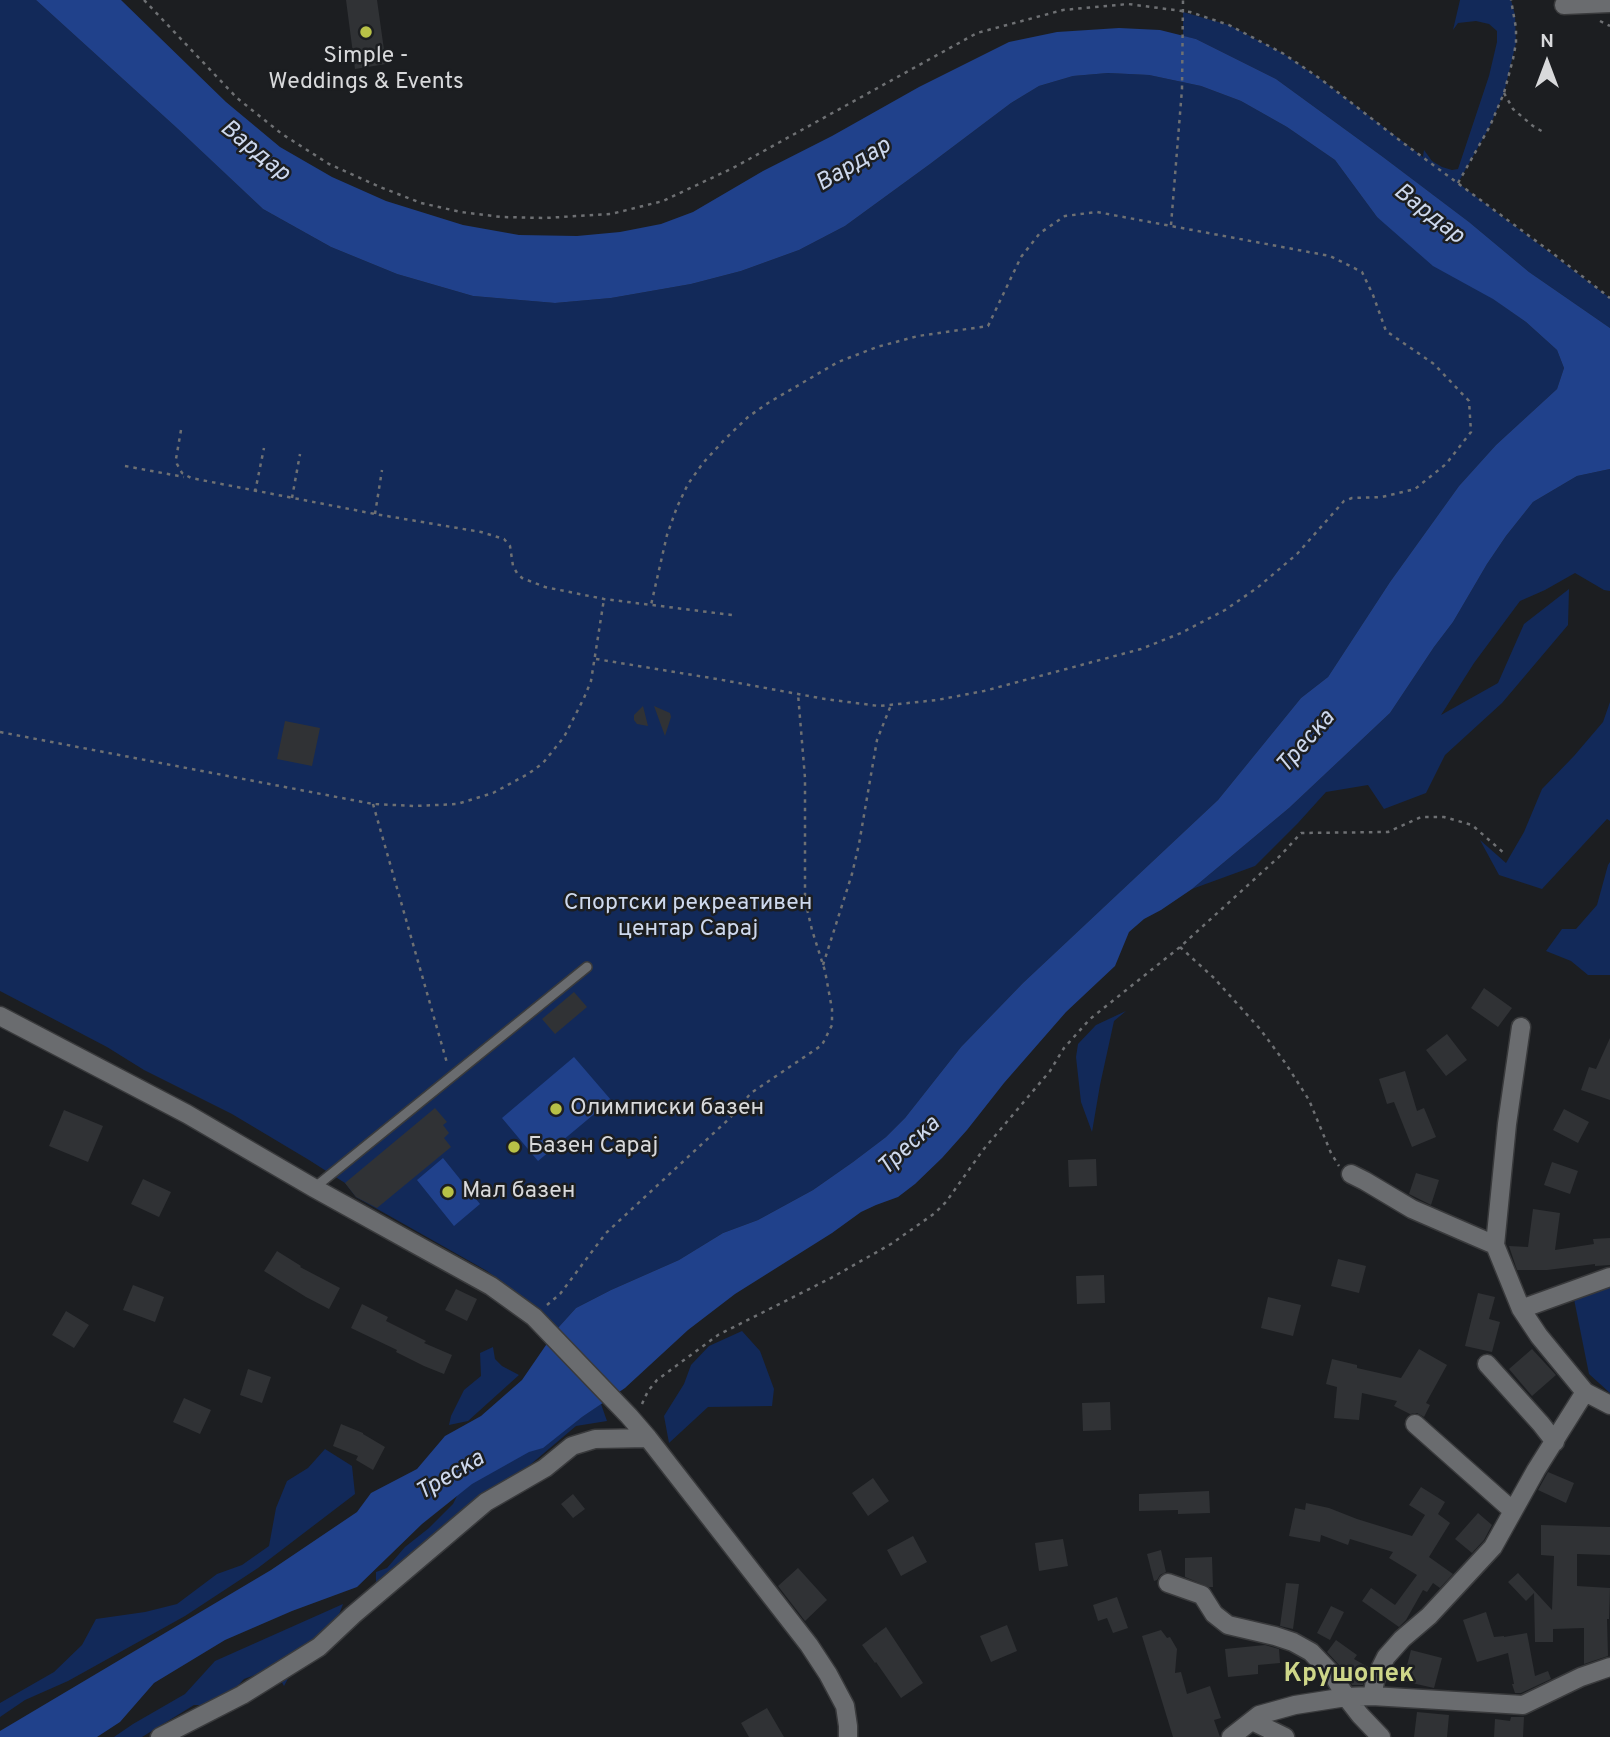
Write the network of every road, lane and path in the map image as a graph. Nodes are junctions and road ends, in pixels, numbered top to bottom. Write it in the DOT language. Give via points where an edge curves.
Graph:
graph roads {
  1 [pos="144,0"];
  2 [pos="1183,0"];
  3 [pos="1511,0"];
  4 [pos="1610,4"];
  5 [pos="1564,5"];
  6 [pos="1183,12"];
  7 [pos="1504,93"];
  8 [pos="1545,133"];
  9 [pos="1458,183"];
  10 [pos="1171,226"];
  11 [pos="1610,298"];
  12 [pos="180,430"];
  13 [pos="264,448"];
  14 [pos="300,454"];
  15 [pos="125,466"];
  16 [pos="382,470"];
  17 [pos="191,478"];
  18 [pos="255,492"];
  19 [pos="292,498"];
  20 [pos="375,514"];
  21 [pos="604,599"];
  22 [pos="651,605"];
  23 [pos="732,615"];
  24 [pos="596,659"];
  25 [pos="798,694"];
  26 [pos="891,705"];
  27 [pos="0,733"];
  28 [pos="373,804"];
  29 [pos="1505,854"];
  30 [pos="1180,947"];
  31 [pos="823,965"];
  32 [pos="587,967"];
  33 [pos="0,1016"];
  34 [pos="1521,1027"];
  35 [pos="451,1077"];
  36 [pos="1351,1174"];
  37 [pos="314,1188"];
  38 [pos="1495,1245"];
  39 [pos="1610,1277"];
  40 [pos="1521,1309"];
  41 [pos="534,1317"];
  42 [pos="1487,1364"];
  43 [pos="1585,1392"];
  44 [pos="1610,1405"];
  45 [pos="1415,1424"];
  46 [pos="639,1427"];
  47 [pos="1555,1442"];
  48 [pos="1513,1511"];
  49 [pos="1168,1583"];
  50 [pos="1610,1667"];
  51 [pos="1372,1696"];
  52 [pos="1346,1698"];
  53 [pos="1252,1721"];
  54 [pos="160,1737"];
  55 [pos="848,1737"];
  56 [pos="1231,1737"];
  57 [pos="1285,1737"];
  58 [pos="1381,1737"];
  1 -- 6 [label="path" via="237,98 329,164 421,202 474,214 545,218 611,214 663,201 768,150 977,33 1063,10 1128,4"];
  2 -- 6 [label="path, bridge"];
  3 -- 7 [label="path" via="1516,43"];
  4 -- 5 [label="street"];
  6 -- 9 [label="path" via="1229,25 1284,54"];
  6 -- 10 [label="path, bridge"];
  7 -- 8 [label="path" via="1513,109"];
  7 -- 9 [label="path"];
  9 -- 11 [label="path"];
  10 -- 22 [label="path" via="1097,212 1065,216 1040,233 1021,257 988,326 877,347 838,362 748,417 688,484 667,535"];
  10 -- 26 [label="path" via="1330,256 1362,271 1386,331 1434,364 1469,401 1471,432 1446,464 1415,489 1344,501 1297,554 1257,588 1181,633 1141,649 984,691"];
  12 -- 17 [label="path" via="177,464"];
  13 -- 18 [label="path"];
  14 -- 19 [label="path"];
  15 -- 17 [label="path"];
  16 -- 20 [label="path"];
  17 -- 18 [label="path"];
  18 -- 19 [label="path"];
  19 -- 20 [label="path"];
  20 -- 21 [label="path" via="504,539 522,578"];
  21 -- 22 [label="path"];
  21 -- 24 [label="path"];
  22 -- 23 [label="path"];
  24 -- 25 [label="path"];
  24 -- 28 [label="path" via="591,681 564,737 528,774 493,793 457,804"];
  25 -- 26 [label="path" via="861,705"];
  25 -- 31 [label="path" via="805,778 805,900"];
  26 -- 31 [label="path" via="877,740 852,874"];
  27 -- 28 [label="path"];
  28 -- 35 [label="path"];
  29 -- 30 [label="path" via="1472,825 1444,817 1420,817 1388,832 1301,833"];
  30 -- 36 [label="path" via="1260,1029 1309,1100 1331,1153"];
  30 -- 46 [label="path" via="1090,1019 935,1213 831,1278 718,1335 657,1380 643,1403"];
  31 -- 41 [label="path" via="832,1025 822,1045 751,1093 606,1233 560,1294"];
  32 -- 35 [label="lane"];
  33 -- 37 [label="street" via="116,1075"];
  34 -- 38 [label="street"];
  35 -- 37 [label="lane"];
  36 -- 38 [label="street" via="1412,1209"];
  37 -- 41 [label="street" via="491,1286"];
  38 -- 40 [label="street"];
  39 -- 40 [label="street"];
  40 -- 43 [label="street"];
  41 -- 46 [label="street"];
  42 -- 47 [label="street"];
  43 -- 44 [label="street"];
  43 -- 47 [label="street"];
  45 -- 48 [label="street"];
  46 -- 54 [label="street" via="572,1446 545,1468 486,1502 319,1647 242,1695"];
  46 -- 55 [label="street" via="809,1645 845,1706"];
  47 -- 48 [label="street"];
  48 -- 51 [label="street" via="1493,1547 1386,1657"];
  49 -- 52 [label="street" via="1202,1595 1214,1615 1228,1625 1275,1636 1311,1652 1333,1675"];
  50 -- 51 [label="street" via="1523,1705"];
  51 -- 52 [label="street"];
  52 -- 53 [label="street" via="1294,1705"];
  52 -- 58 [label="street"];
  53 -- 56 [label="street"];
  53 -- 57 [label="street"];
}
